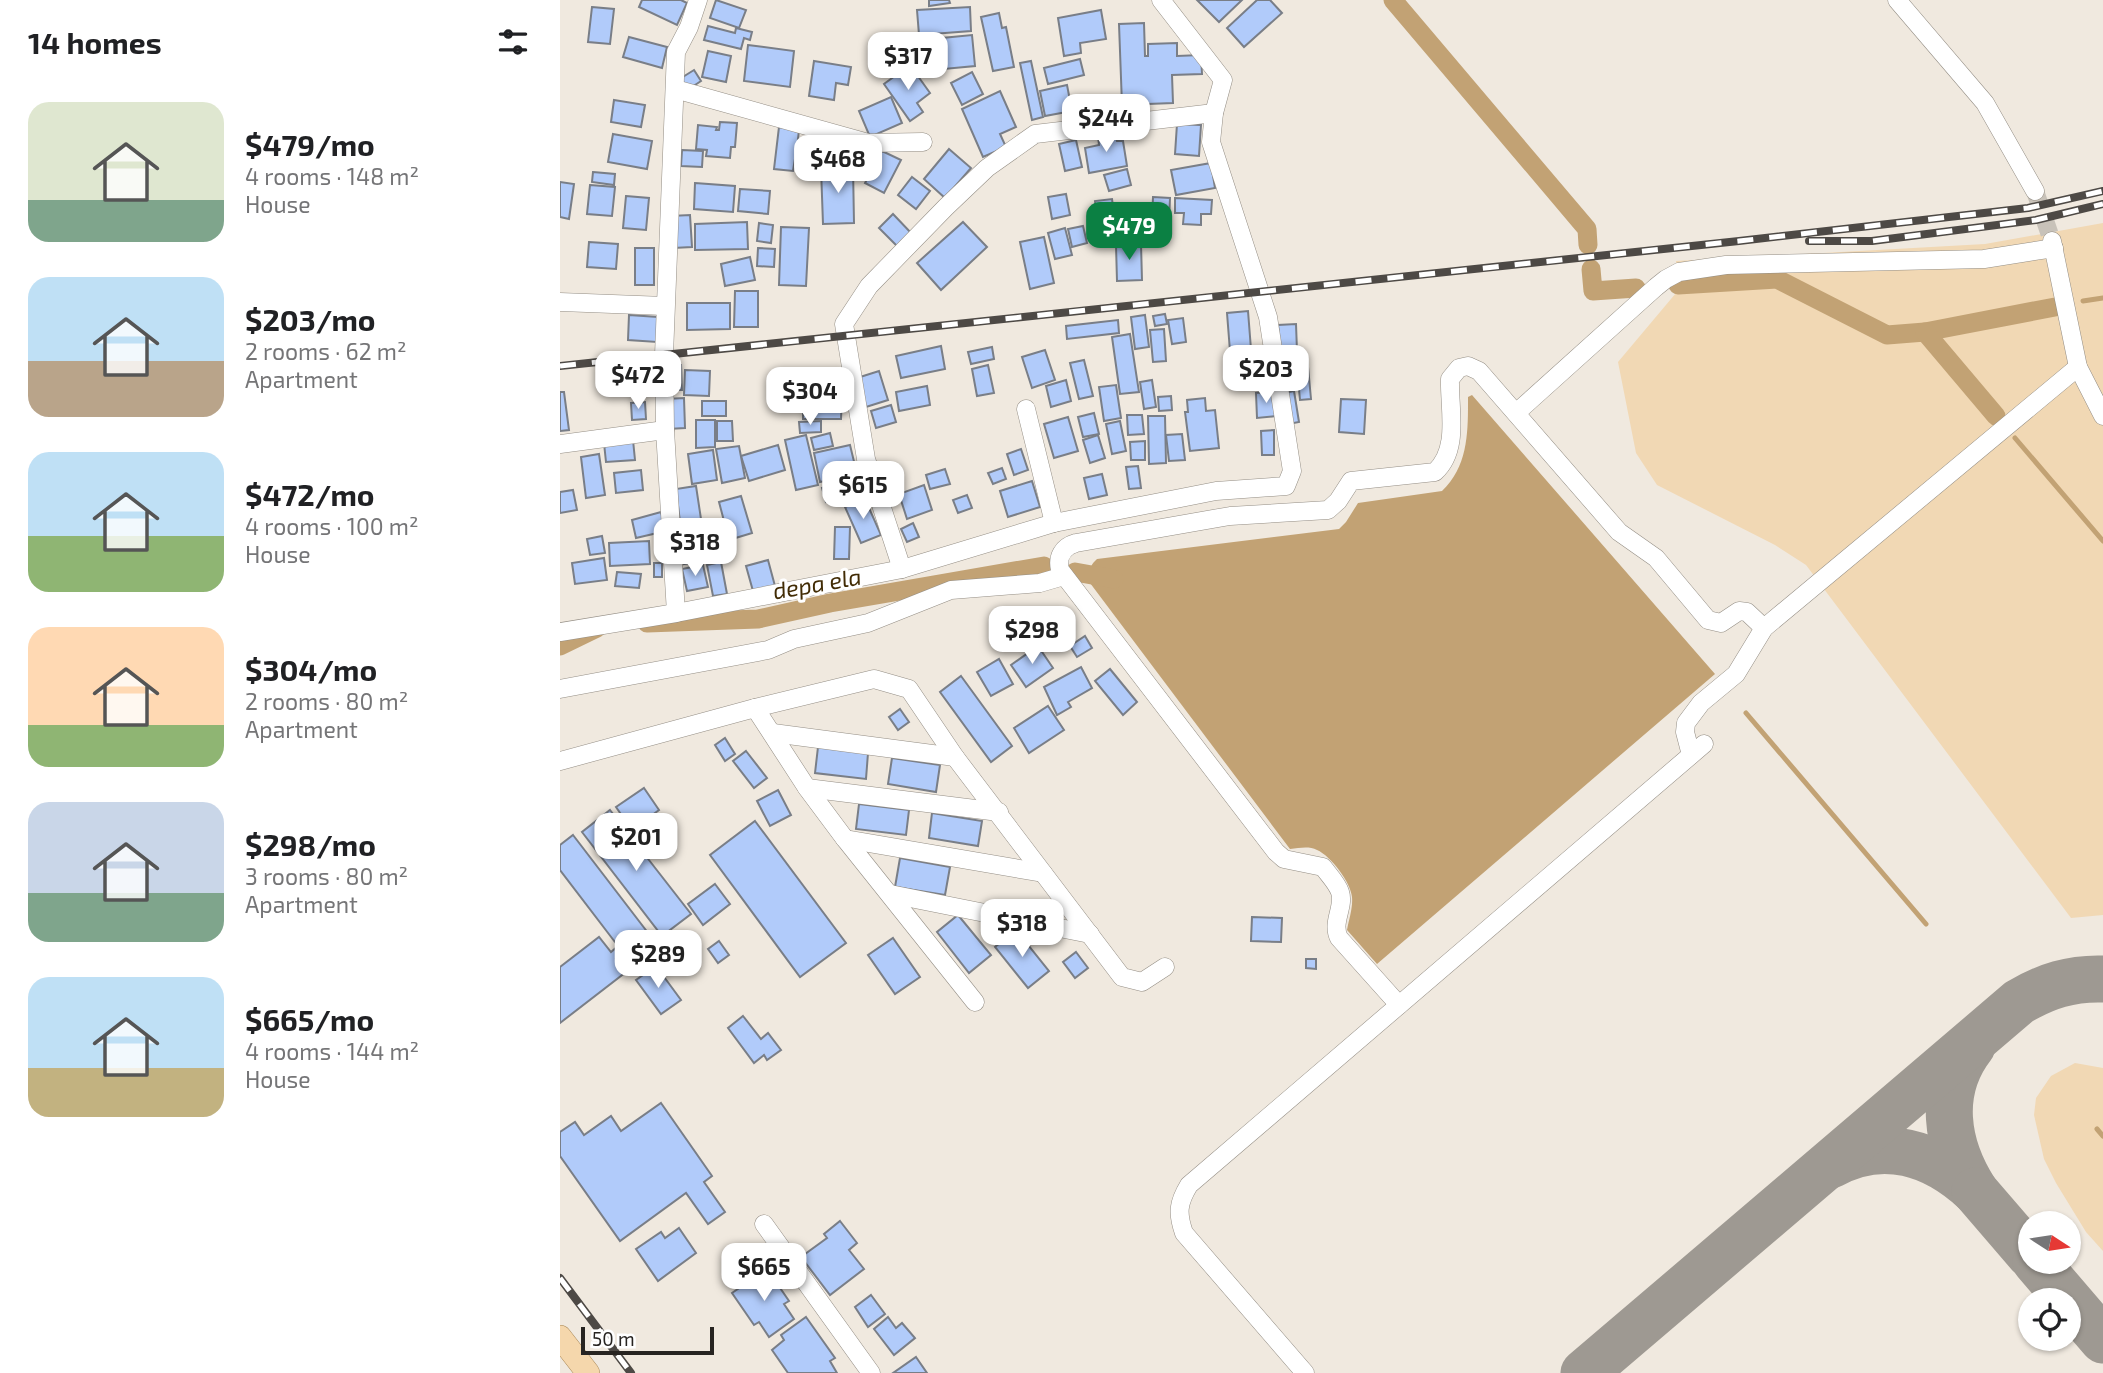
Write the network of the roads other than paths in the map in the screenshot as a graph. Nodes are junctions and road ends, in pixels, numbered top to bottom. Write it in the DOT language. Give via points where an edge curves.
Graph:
graph roads {
  1 [pos="698,0"];
  2 [pos="1161,0"];
  3 [pos="1897,0"];
  4 [pos="674,89"];
  5 [pos="1214,113"];
  6 [pos="923,142"];
  7 [pos="2035,191"];
  8 [pos="560,302"];
  9 [pos="665,306"];
  10 [pos="2078,367"];
  11 [pos="1026,409"];
  12 [pos="1516,413"];
  13 [pos="2103,416"];
  14 [pos="665,430"];
  15 [pos="560,444"];
  16 [pos="1054,523"];
  17 [pos="902,569"];
  18 [pos="1064,576"];
  19 [pos="677,613"];
  20 [pos="1763,628"];
  21 [pos="560,632"];
  22 [pos="560,689"];
  23 [pos="755,708"];
  24 [pos="773,733"];
  25 [pos="955,757"];
  26 [pos="560,761"];
  27 [pos="807,788"];
  28 [pos="999,812"];
  29 [pos="845,839"];
  30 [pos="1043,873"];
  31 [pos="890,894"];
  32 [pos="1090,933"];
  33 [pos="1165,967"];
  34 [pos="975,1002"];
  35 [pos="1399,1005"];
  36 [pos="764,1224"];
  37 [pos="560,1337"];
  38 [pos="588,1373"];
  39 [pos="871,1373"];
  40 [pos="1305,1373"];
  1 -- 4 [label="street" via="676,52"];
  2 -- 5 [label="street" via="1223,80"];
  3 -- 7 [label="street" via="1985,103"];
  4 -- 6 [label="street" via="868,143"];
  4 -- 9 [label="street"];
  5 -- 16 [label="street" via="1212,142 1268,317 1292,471 1286,486 1216,491"];
  5 -- 17 [label="street" via="1035,134 987,168 869,286 844,324 866,459"];
  8 -- 9 [label="street"];
  9 -- 14 [label="street"];
  10 -- 12 [label="street" via="2053,245 1984,259 1726,265 1679,272 1666,279"];
  10 -- 13 [label="street"];
  10 -- 20 [label="street"];
  11 -- 16 [label="street"];
  12 -- 18 [label="street" via="1479,371 1459,368 1450,379 1451,437 1435,472 1351,481 1328,510 1230,516 1070,545 1059,557"];
  12 -- 20 [label="street" via="1619,532 1656,558 1708,620 1721,623 1740,611 1747,612"];
  14 -- 15 [label="street"];
  14 -- 19 [label="street"];
  16 -- 17 [label="street"];
  17 -- 19 [label="street"];
  18 -- 22 [label="street" via="1040,583 951,590 869,623 794,639 768,650"];
  18 -- 35 [label="street" via="1276,852 1284,859 1323,867 1339,890 1339,938"];
  19 -- 21 [label="street"];
  20 -- 35 [label="street" via="1736,674 1686,723 1685,733 1698,750"];
  23 -- 24 [label="street"];
  23 -- 25 [label="street" via="874,679 909,689"];
  23 -- 26 [label="street"];
  24 -- 25 [label="street"];
  24 -- 27 [label="street"];
  25 -- 28 [label="street"];
  27 -- 28 [label="street"];
  27 -- 29 [label="street"];
  28 -- 30 [label="street"];
  29 -- 30 [label="street"];
  29 -- 31 [label="street"];
  30 -- 32 [label="street"];
  31 -- 32 [label="street"];
  31 -- 34 [label="street"];
  32 -- 33 [label="street" via="1122,977 1142,982"];
  35 -- 40 [label="street" via="1189,1185 1178,1207 1184,1233"];
  36 -- 39 [label="street"];
  37 -- 38 [label="main road"];
}
